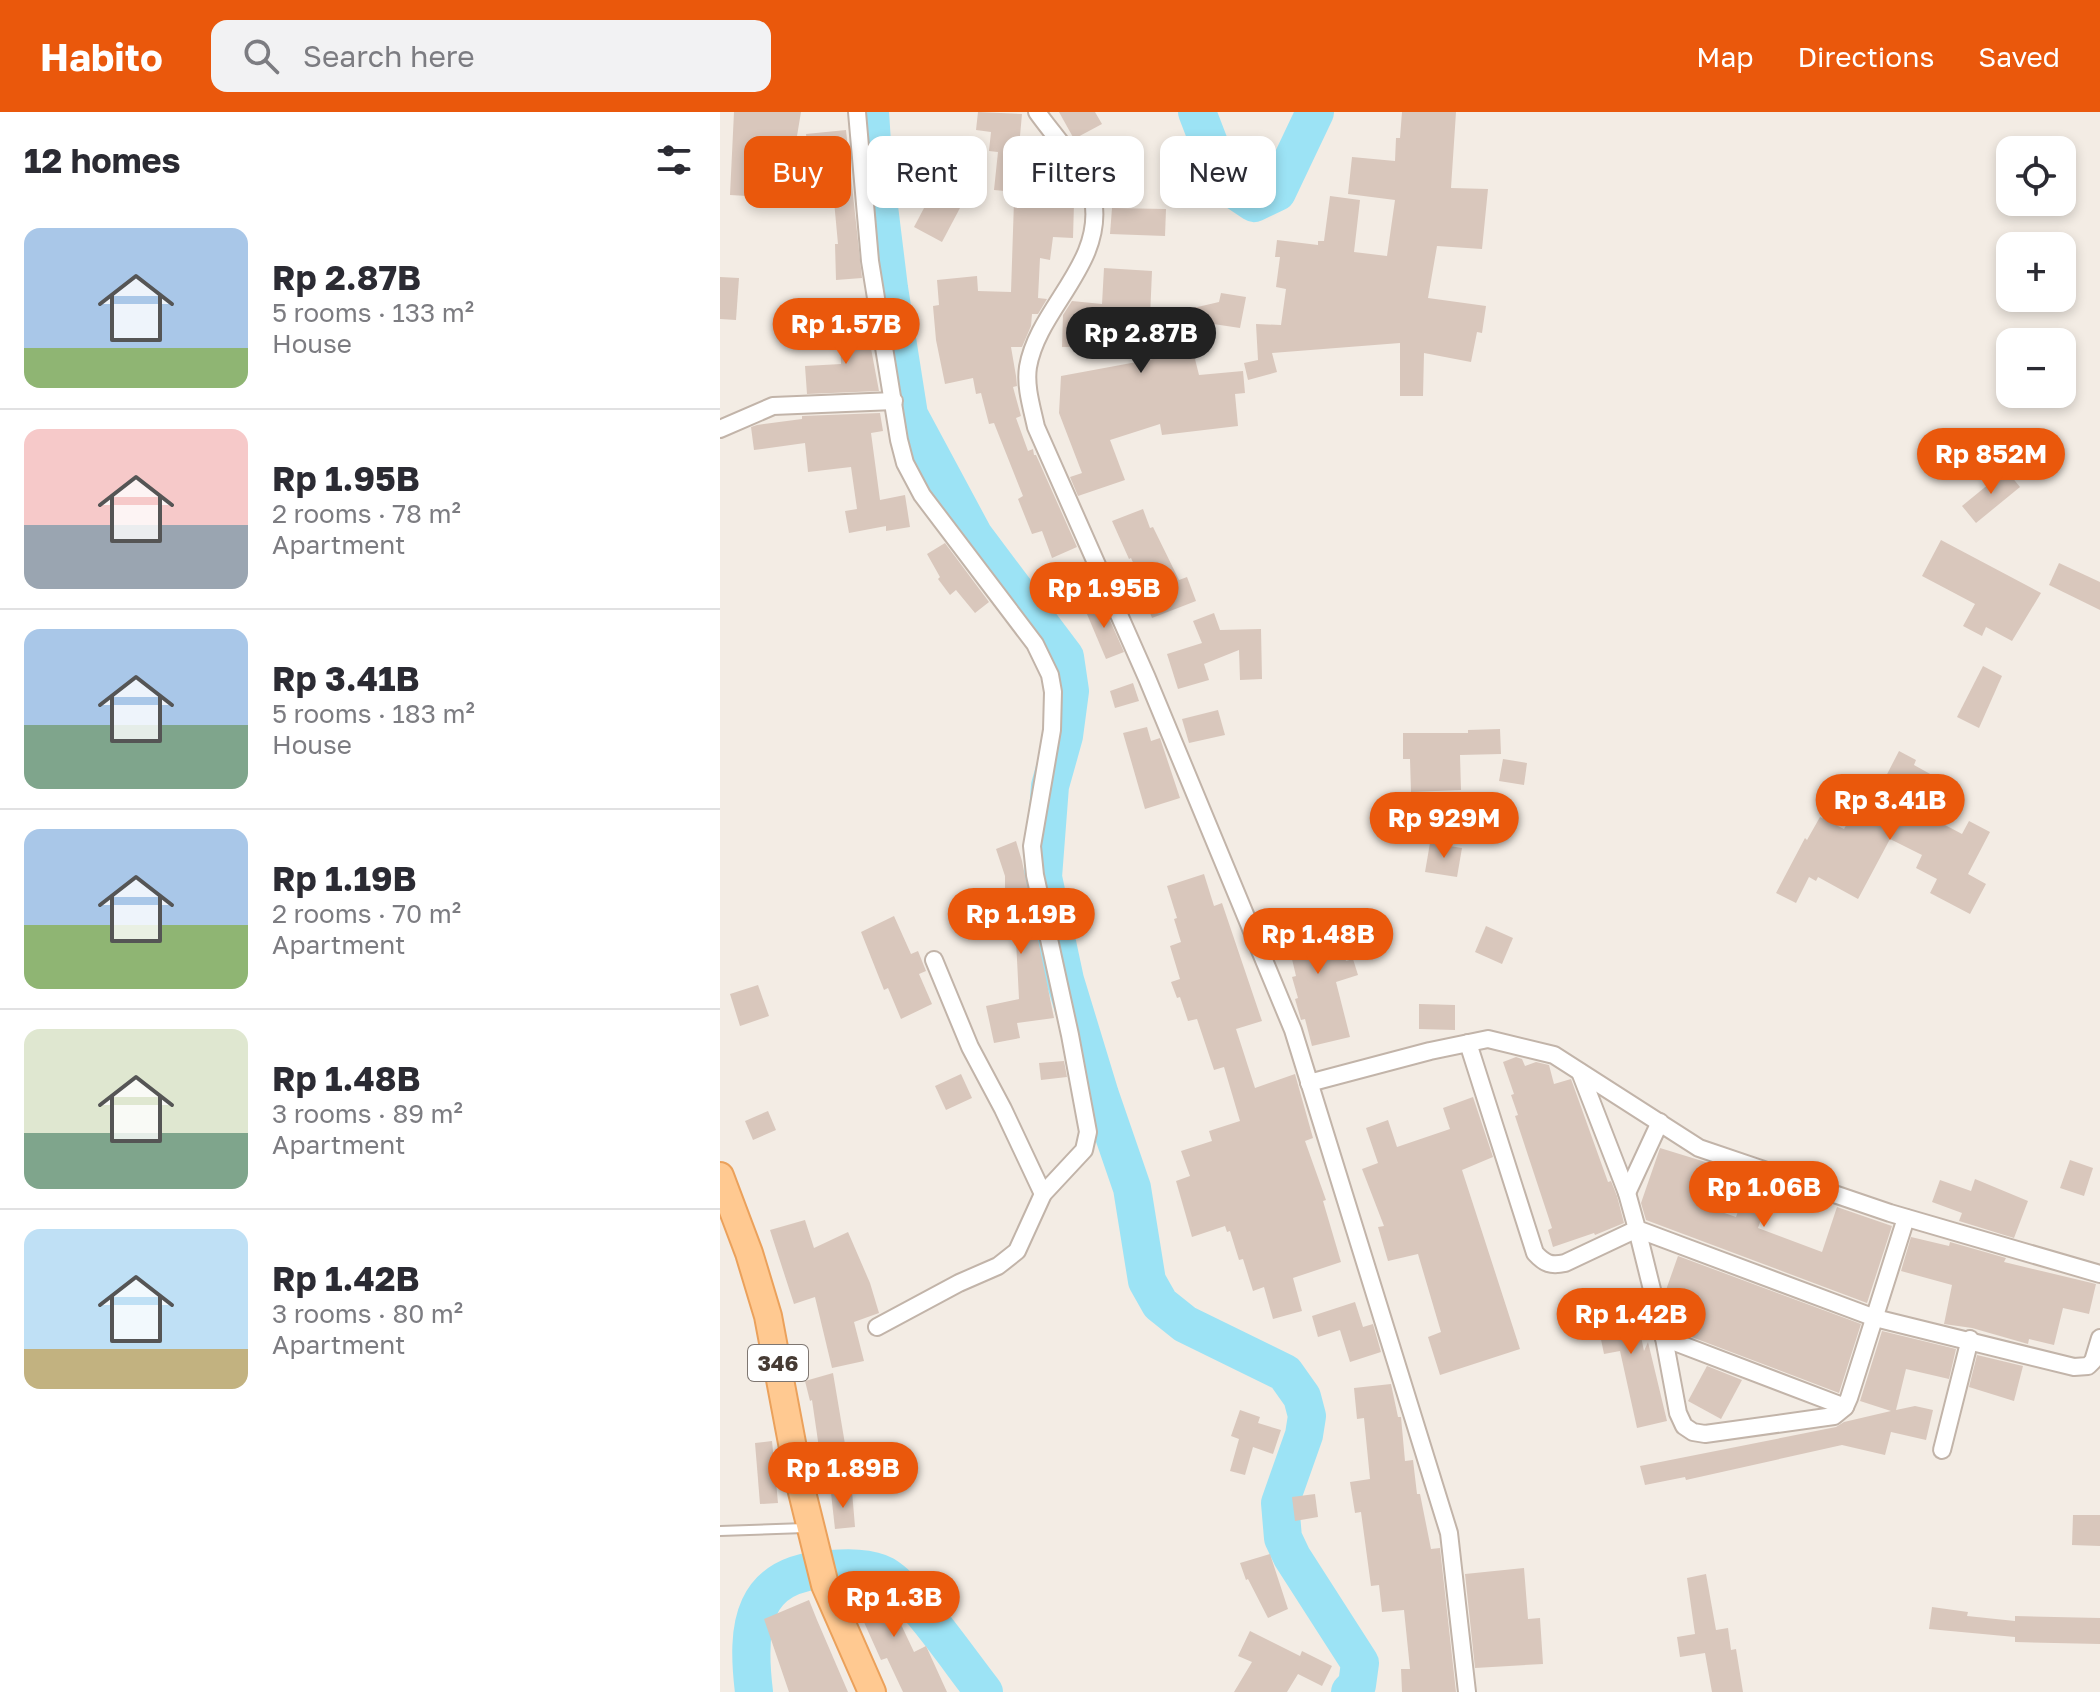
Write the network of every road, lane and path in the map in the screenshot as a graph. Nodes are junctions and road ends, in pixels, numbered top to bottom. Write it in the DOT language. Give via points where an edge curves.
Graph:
graph roads {
  1 [pos="857,112"];
  2 [pos="1037,112"];
  3 [pos="894,401"];
  4 [pos="720,429"];
  5 [pos="934,960"];
  6 [pos="1468,1043"];
  7 [pos="1580,1072"];
  8 [pos="1309,1083"];
  9 [pos="1660,1122"];
  10 [pos="720,1176"];
  11 [pos="1627,1193"];
  12 [pos="1043,1194"];
  13 [pos="1906,1218"];
  14 [pos="1637,1229"];
  15 [pos="2100,1274"];
  16 [pos="1875,1318"];
  17 [pos="877,1327"];
  18 [pos="1664,1338"];
  19 [pos="2100,1338"];
  20 [pos="1970,1339"];
  21 [pos="1845,1407"];
  22 [pos="1942,1450"];
  23 [pos="810,1528"];
  24 [pos="720,1531"];
  25 [pos="872,1692"];
  26 [pos="1467,1692"];
  1 -- 3 [label="street" via="870,261"];
  2 -- 8 [label="street" via="1085,179 1093,199 1092,232 1082,260 1028,368 1036,427 1153,693 1293,1030"];
  3 -- 4 [label="street" via="773,406"];
  3 -- 12 [label="street" via="905,463 922,495 1035,644 1050,675 1052,730 1032,846 1088,1132 1084,1150"];
  5 -- 12 [label="street" via="970,1047"];
  6 -- 7 [label="street" via="1488,1039 1554,1055"];
  6 -- 8 [label="street"];
  6 -- 14 [label="street" via="1535,1253 1553,1266"];
  7 -- 9 [label="street"];
  7 -- 11 [label="street"];
  8 -- 26 [label="street" via="1449,1533"];
  9 -- 11 [label="street"];
  9 -- 13 [label="street" via="1699,1148"];
  10 -- 23 [label="main road, 346" via="768,1316"];
  11 -- 14 [label="street"];
  12 -- 17 [label="street" via="1017,1251 998,1266"];
  13 -- 15 [label="street"];
  13 -- 16 [label="street"];
  14 -- 16 [label="street"];
  14 -- 18 [label="street"];
  16 -- 20 [label="street"];
  16 -- 21 [label="street"];
  18 -- 21 [label="street"];
  18 -- 21 [label="street" via="1678,1413 1693,1432 1834,1416"];
  19 -- 20 [label="street" via="2093,1361 2082,1368"];
  20 -- 22 [label="street"];
  23 -- 24 [label="lane"];
  23 -- 25 [label="main road, 346" via="825,1585"];
}
